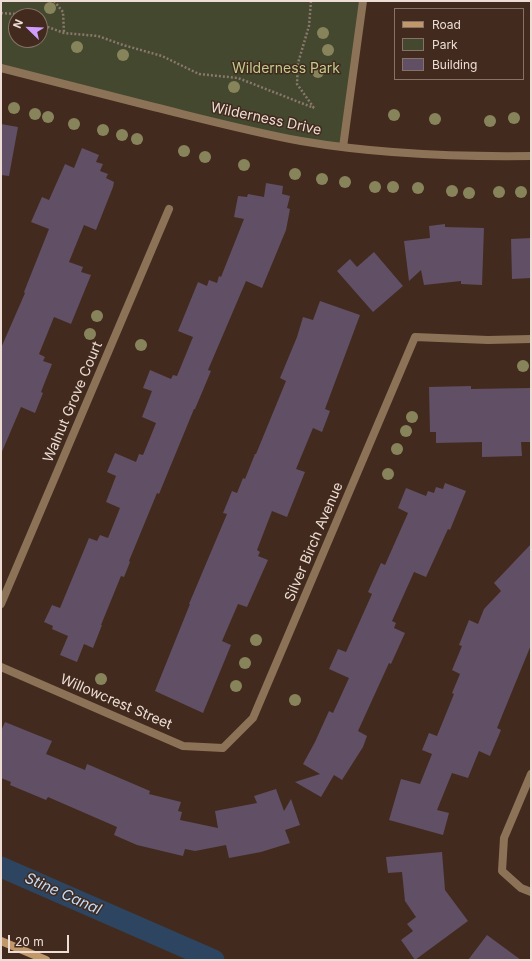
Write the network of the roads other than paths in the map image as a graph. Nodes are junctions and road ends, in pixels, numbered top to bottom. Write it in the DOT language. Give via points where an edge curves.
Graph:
graph roads {
  1 [pos="362,1"];
  2 [pos="1,68"];
  3 [pos="343,147"];
  4 [pos="531,156"];
  5 [pos="169,209"];
  6 [pos="531,339"];
  7 [pos="1,604"];
  8 [pos="1,667"];
  9 [pos="224,748"];
  10 [pos="531,774"];
  11 [pos="531,892"];
  12 [pos="1,941"];
  13 [pos="46,960"];
  1 -- 3 [label="street"];
  2 -- 3 [label="street, Wilderness Drive" via="240,129"];
  3 -- 4 [label="street, Wilderness Drive" via="486,157"];
  5 -- 7 [label="street, Walnut Grove Court"];
  6 -- 9 [label="street, Silver Birch Avenue" via="416,337 253,718"];
  8 -- 9 [label="street, Willowcrest Street" via="183,746"];
  10 -- 11 [label="street" via="504,838 502,871 521,888"];
  12 -- 13 [label="main road"];
}
